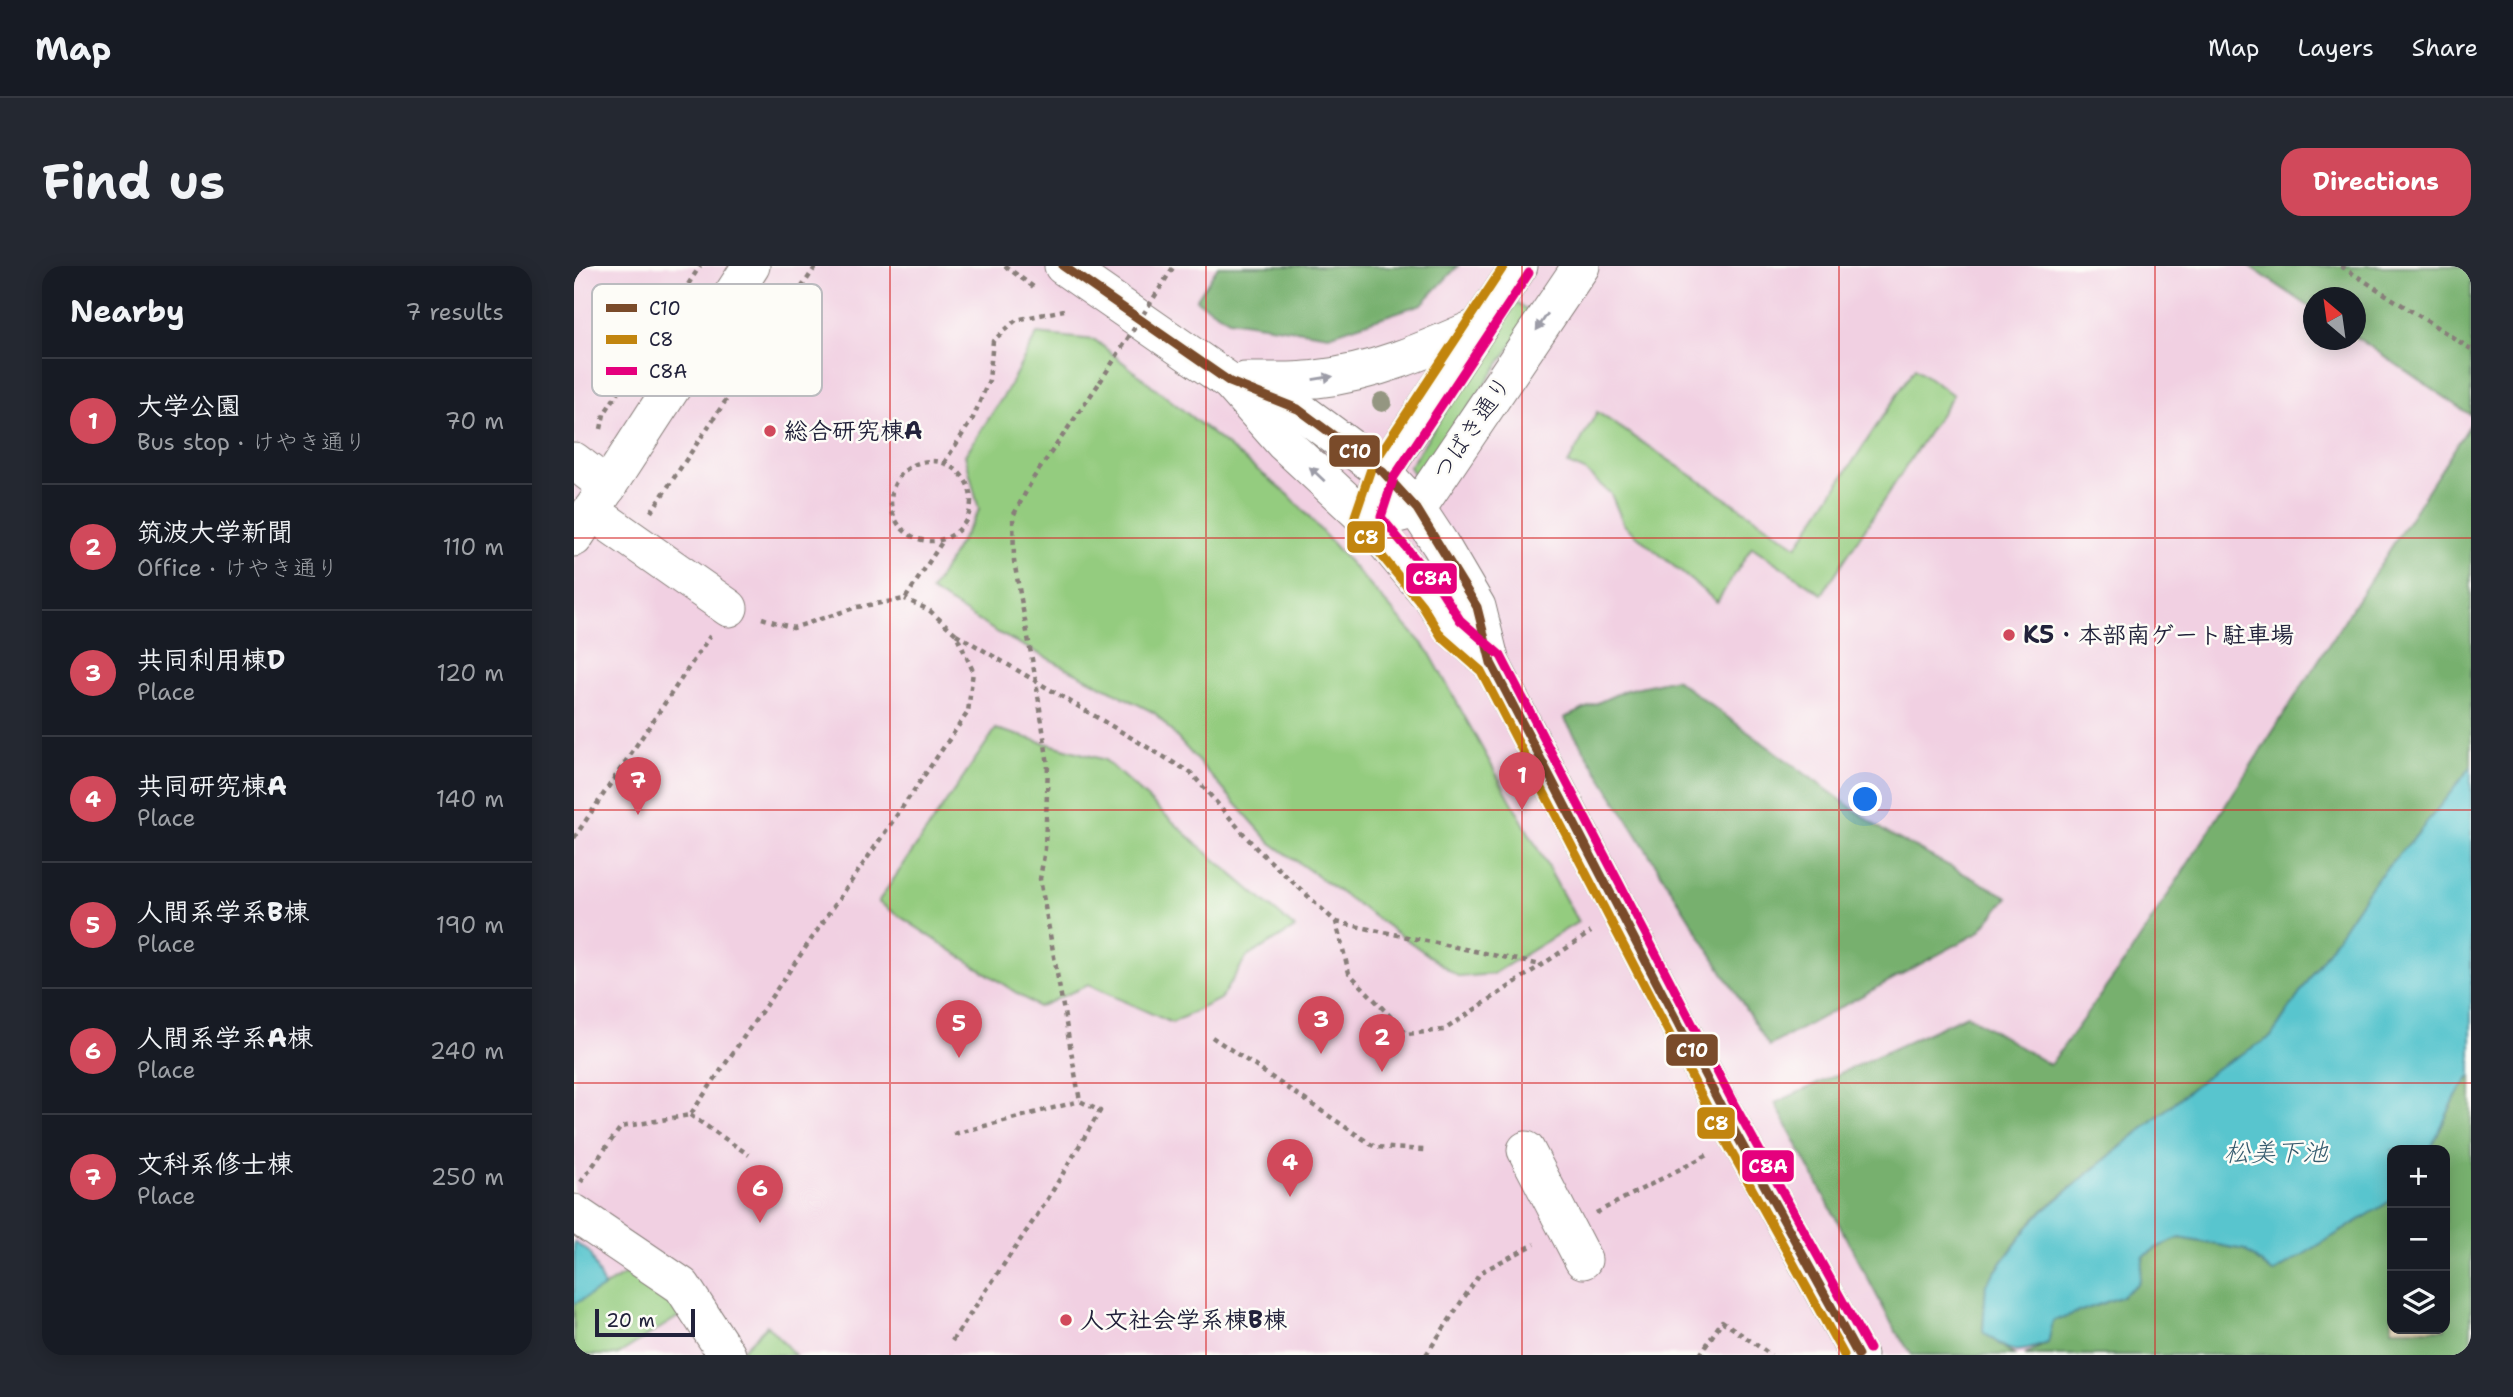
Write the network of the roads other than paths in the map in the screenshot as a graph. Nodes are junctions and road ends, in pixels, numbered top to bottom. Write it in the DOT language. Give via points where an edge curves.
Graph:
graph roads {
  1 [pos="751,266"];
  2 [pos="1063,266"];
  3 [pos="1519,266"];
  4 [pos="1581,266"];
  5 [pos="738,284"];
  6 [pos="1480,326"];
  7 [pos="1230,382"];
  8 [pos="658,396"];
  9 [pos="1383,472"];
  10 [pos="588,494"];
  11 [pos="1417,509"];
  12 [pos="1367,520"];
  13 [pos="729,608"];
  14 [pos="1491,663"];
  15 [pos="1526,1150"];
  16 [pos="574,1213"];
  17 [pos="1583,1260"];
  18 [pos="727,1355"];
  19 [pos="1858,1355"];
  1 -- 5 [label="street"];
  2 -- 7 [label="street"];
  3 -- 6 [label="street, つばき通り"];
  4 -- 11 [label="street, つばき通り, one-way"];
  7 -- 6 [label="street, one-way" via="1314,380 1362,371 1412,356"];
  6 -- 9 [label="street, つばき通り"];
  7 -- 9 [label="street" via="1298,409"];
  12 -- 7 [label="street, one-way" via="1284,443"];
  8 -- 10 [label="street"];
  9 -- 11 [label="street"];
  9 -- 12 [label="street, つばき通り"];
  10 -- 13 [label="street"];
  11 -- 12 [label="street"];
  11 -- 14 [label="street" via="1477,607"];
  12 -- 14 [label="street" via="1451,628"];
  14 -- 19 [label="street" via="1724,1112"];
  15 -- 17 [label="street"];
  16 -- 18 [label="street" via="682,1286"];
}
